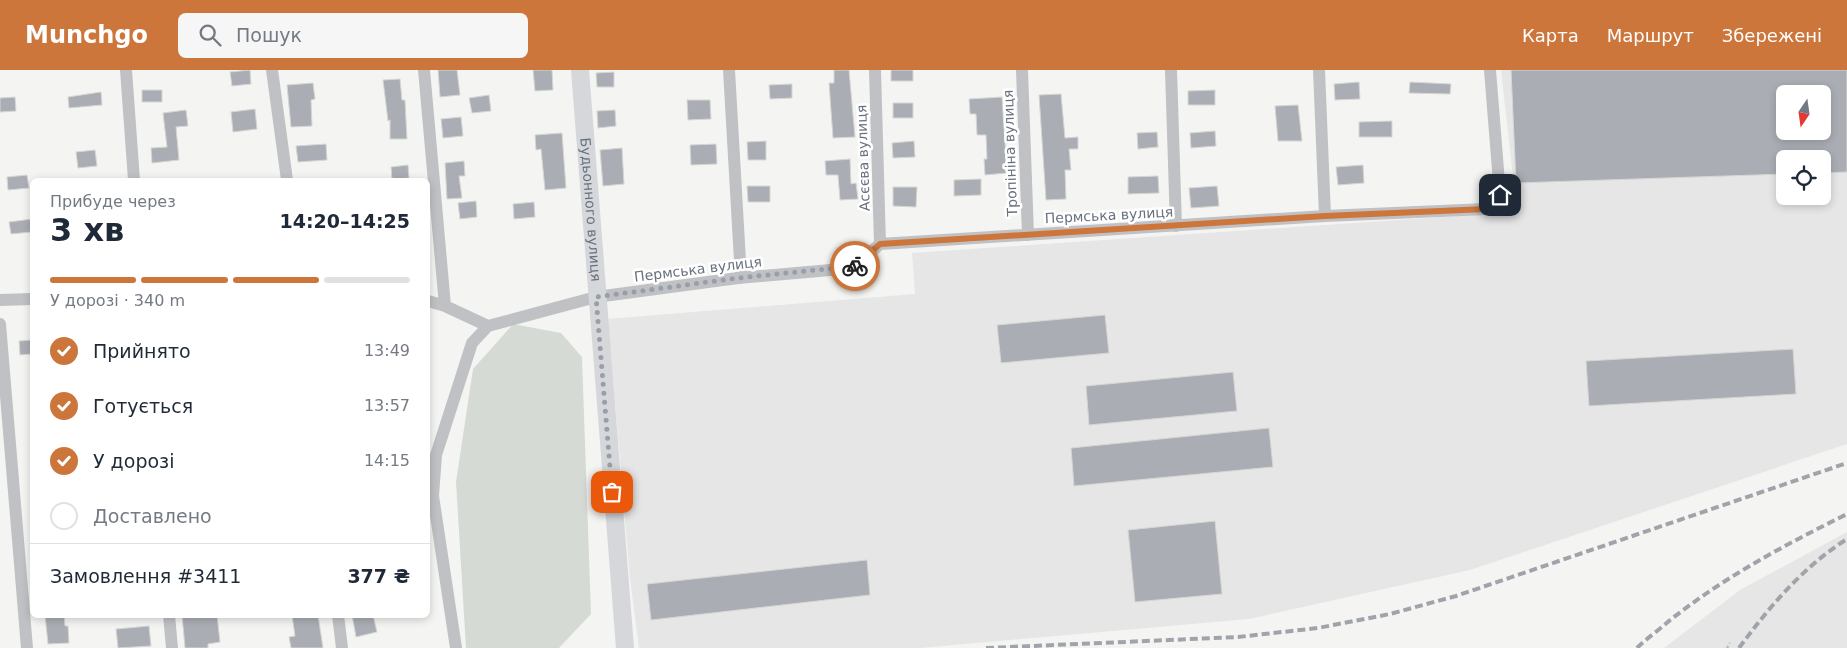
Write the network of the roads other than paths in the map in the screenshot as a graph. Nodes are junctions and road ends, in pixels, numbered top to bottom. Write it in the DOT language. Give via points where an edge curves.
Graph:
graph roads {
  1 [pos="126,70"];
  2 [pos="272,70"];
  3 [pos="424,70"];
  4 [pos="580,70"];
  5 [pos="729,70"];
  6 [pos="875,70"];
  7 [pos="1022,70"];
  8 [pos="1171,70"];
  9 [pos="1319,70"];
  10 [pos="1490,70"];
  11 [pos="134,178"];
  12 [pos="287,178"];
  13 [pos="1325,216"];
  14 [pos="1176,226"];
  15 [pos="1028,235"];
  16 [pos="880,244"];
  17 [pos="741,278"];
  18 [pos="596,297"];
  19 [pos="30,298"];
  20 [pos="0,300"];
  21 [pos="430,302"];
  22 [pos="445,306"];
  23 [pos="0,324"];
  24 [pos="488,326"];
  25 [pos="169,618"];
  26 [pos="338,618"];
  27 [pos="27,648"];
  28 [pos="172,648"];
  29 [pos="342,648"];
  30 [pos="456,648"];
  31 [pos="625,648"];
  1 -- 11 [label="street"];
  2 -- 12 [label="street"];
  3 -- 22 [label="street"];
  4 -- 18 [label="main road, Будьонного вулиця"];
  5 -- 17 [label="street"];
  6 -- 16 [label="street, Асєєва вулиця"];
  7 -- 15 [label="street, Тропініна вулиця"];
  8 -- 14 [label="street"];
  9 -- 13 [label="street"];
  10 -- 13 [label="street, Пермська вулиця" via="1500,195 1497,205 1486,209"];
  13 -- 14 [label="street, Пермська вулиця"];
  14 -- 15 [label="street, Пермська вулиця"];
  15 -- 16 [label="street, Пермська вулиця"];
  16 -- 17 [label="street, Пермська вулиця" via="853,268"];
  17 -- 18 [label="street, Пермська вулиця"];
  18 -- 24 [label="street, Пермська вулиця"];
  18 -- 31 [label="main road, Будьонного вулиця"];
  19 -- 20 [label="street"];
  21 -- 22 [label="street"];
  22 -- 24 [label="street"];
  23 -- 27 [label="street"];
  24 -- 30 [label="street" via="472,344 436,455 434,496"];
  25 -- 28 [label="street"];
  26 -- 29 [label="street"];
}
